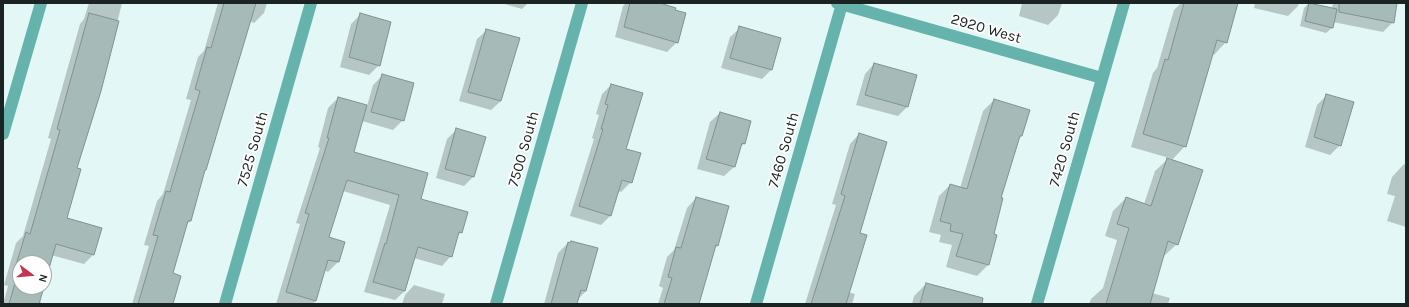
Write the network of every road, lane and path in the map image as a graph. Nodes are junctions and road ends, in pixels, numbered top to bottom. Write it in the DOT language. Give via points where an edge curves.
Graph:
graph roads {
  1 [pos="41,3"];
  2 [pos="311,3"];
  3 [pos="582,3"];
  4 [pos="1124,3"];
  5 [pos="840,4"];
  6 [pos="1102,78"];
  7 [pos="3,134"];
  8 [pos="225,304"];
  9 [pos="496,304"];
  10 [pos="756,304"];
  11 [pos="1037,304"];
  1 -- 7 [label="street"];
  2 -- 8 [label="street, 7525 South"];
  3 -- 9 [label="street, 7500 South"];
  4 -- 6 [label="street, 7420 South"];
  5 -- 6 [label="street, 2920 West"];
  5 -- 10 [label="street, 7460 South"];
  6 -- 11 [label="street, 7420 South"];
}
